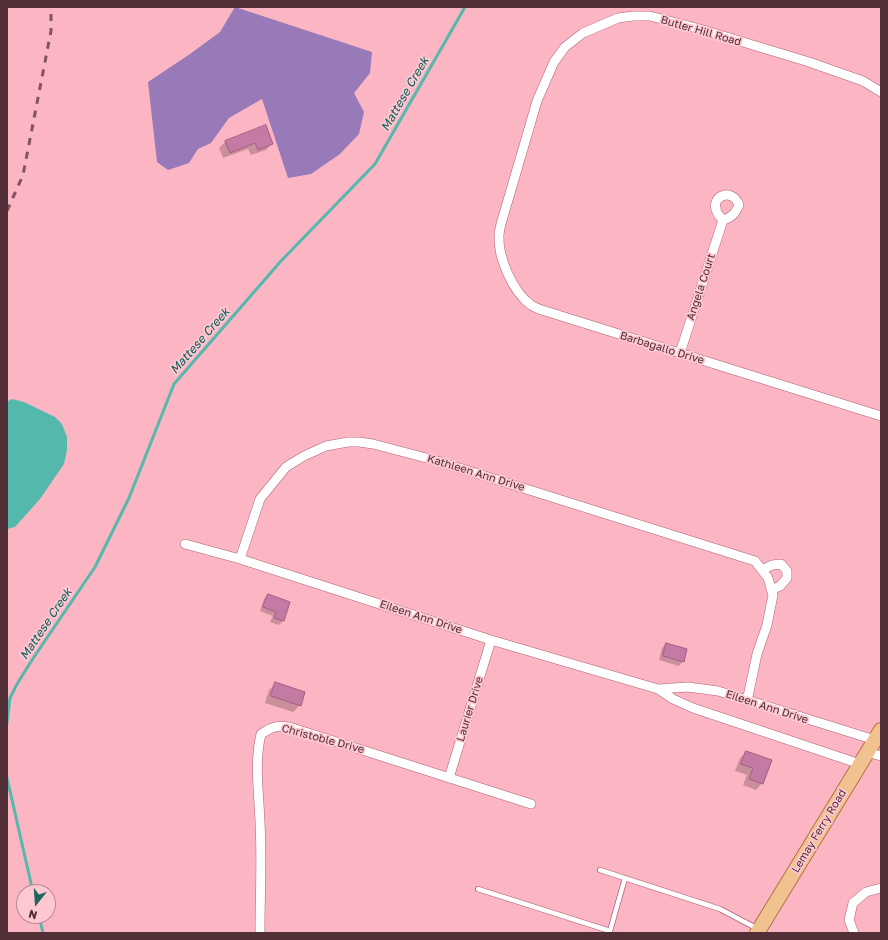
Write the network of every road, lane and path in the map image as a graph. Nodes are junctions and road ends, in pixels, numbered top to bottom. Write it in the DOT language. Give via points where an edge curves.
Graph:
graph roads {
  1 [pos="881,92"];
  2 [pos="723,220"];
  3 [pos="500,224"];
  4 [pos="680,353"];
  5 [pos="880,414"];
  6 [pos="185,544"];
  7 [pos="240,559"];
  8 [pos="762,570"];
  9 [pos="771,590"];
  10 [pos="491,640"];
  11 [pos="658,689"];
  12 [pos="747,701"];
  13 [pos="874,740"];
  14 [pos="881,756"];
  15 [pos="860,764"];
  16 [pos="449,778"];
  17 [pos="530,804"];
  18 [pos="600,870"];
  19 [pos="625,878"];
  20 [pos="881,888"];
  21 [pos="478,889"];
  22 [pos="758,932"];
  23 [pos="260,933"];
  24 [pos="854,933"];
  1 -- 3 [label="street, Butler Hill Road" via="863,81 809,62 700,29 650,16 618,18 583,33 565,47 554,62 537,101"];
  2 -- 4 [label="street, Angela Court"];
  3 -- 4 [label="street, Barbagallo Drive" via="499,245 511,281 532,306"];
  4 -- 5 [label="street, Barbagallo Drive"];
  6 -- 7 [label="street, Eileen Ann Drive"];
  7 -- 8 [label="street, Kathleen Ann Drive" via="260,499 286,467 326,446 359,442 434,460 712,547 755,561"];
  7 -- 10 [label="street, Eileen Ann Drive"];
  8 -- 9 [label="street, Kathleen Ann Drive" via="768,578"];
  8 -- 9 [label="street" via="781,564 787,571 787,578 780,586"];
  9 -- 12 [label="street, Kathleen Ann Drive" via="773,595 767,625 757,654"];
  10 -- 11 [label="street, Eileen Ann Drive"];
  10 -- 16 [label="street, Laurier Drive"];
  11 -- 12 [label="street, Eileen Ann Drive" via="688,687 718,691"];
  11 -- 15 [label="street, Eileen Ann Drive" via="693,708"];
  12 -- 13 [label="street, Eileen Ann Drive"];
  13 -- 14 [label="street, Eileen Ann Drive"];
  13 -- 15 [label="main road, Lemay Ferry Road"];
  15 -- 22 [label="main road, Lemay Ferry Road"];
  16 -- 17 [label="street, Christoble Drive"];
  16 -- 23 [label="street, Christoble Drive" via="289,727 269,728 261,734 257,768"];
  18 -- 19 [label="lane"];
  19 -- 21 [label="lane" via="610,931"];
  19 -- 22 [label="lane" via="720,909"];
  20 -- 24 [label="street" via="866,892 853,903 849,920"];
}
